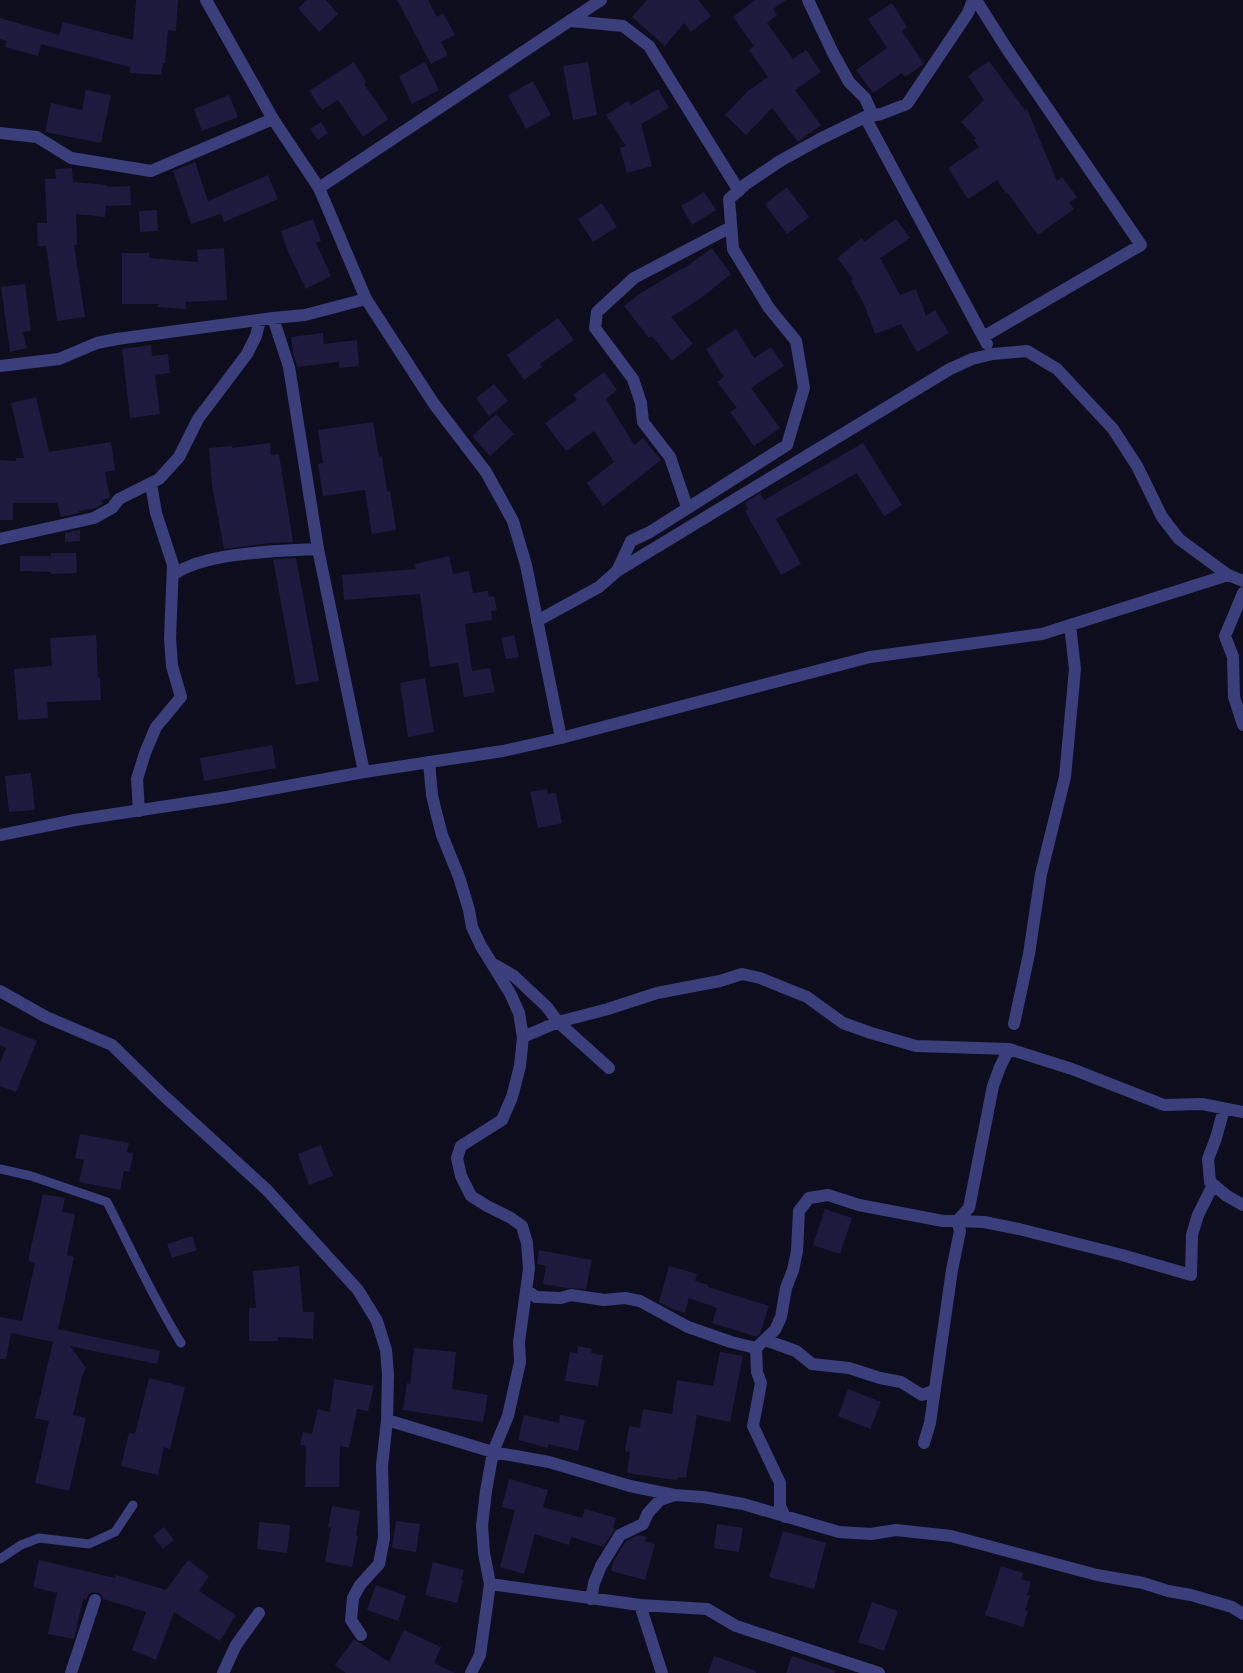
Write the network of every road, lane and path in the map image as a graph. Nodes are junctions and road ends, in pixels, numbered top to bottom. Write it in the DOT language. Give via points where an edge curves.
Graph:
graph roads {
  1 [pos="206,0"];
  2 [pos="601,0"];
  3 [pos="808,0"];
  4 [pos="974,0"];
  5 [pos="571,21"];
  6 [pos="869,116"];
  7 [pos="273,119"];
  8 [pos="0,133"];
  9 [pos="319,188"];
  10 [pos="739,191"];
  11 [pos="731,227"];
  12 [pos="366,300"];
  13 [pos="273,318"];
  14 [pos="260,320"];
  15 [pos="983,337"];
  16 [pos="993,354"];
  17 [pos="0,366"];
  18 [pos="151,484"];
  19 [pos="688,507"];
  20 [pos="0,539"];
  21 [pos="318,549"];
  22 [pos="617,570"];
  23 [pos="173,575"];
  24 [pos="1228,575"];
  25 [pos="1243,581"];
  26 [pos="1243,592"];
  27 [pos="537,621"];
  28 [pos="1070,625"];
  29 [pos="1243,725"];
  30 [pos="561,738"];
  31 [pos="430,762"];
  32 [pos="364,772"];
  33 [pos="139,811"];
  34 [pos="0,835"];
  35 [pos="491,962"];
  36 [pos="0,991"];
  37 [pos="558,1022"];
  38 [pos="1014,1024"];
  39 [pos="523,1037"];
  40 [pos="1010,1049"];
  41 [pos="609,1068"];
  42 [pos="1224,1109"];
  43 [pos="1243,1112"];
  44 [pos="0,1168"];
  45 [pos="1213,1185"];
  46 [pos="1243,1205"];
  47 [pos="957,1221"];
  48 [pos="531,1294"];
  49 [pos="181,1343"];
  50 [pos="761,1344"];
  51 [pos="934,1390"];
  52 [pos="388,1420"];
  53 [pos="924,1443"];
  54 [pos="493,1452"];
  55 [pos="674,1495"];
  56 [pos="133,1505"];
  57 [pos="786,1517"];
  58 [pos="0,1559"];
  59 [pos="490,1584"];
  60 [pos="591,1599"];
  61 [pos="95,1600"];
  62 [pos="640,1605"];
  63 [pos="259,1613"];
  64 [pos="1243,1614"];
  65 [pos="362,1635"];
  66 [pos="71,1673"];
  67 [pos="223,1673"];
  68 [pos="471,1673"];
  69 [pos="662,1673"];
  70 [pos="879,1673"];
  1 -- 7 [label="street"];
  2 -- 5 [label="street"];
  3 -- 6 [label="street" via="849,82 865,98"];
  4 -- 6 [label="street" via="907,104"];
  4 -- 15 [label="street" via="1141,245"];
  5 -- 9 [label="street"];
  5 -- 10 [label="street" via="623,26 649,46"];
  6 -- 10 [label="street" via="780,161"];
  6 -- 15 [label="street"];
  7 -- 8 [label="street" via="151,171 71,158 37,137"];
  7 -- 9 [label="street"];
  9 -- 12 [label="street"];
  10 -- 11 [label="street" via="730,199"];
  11 -- 19 [label="street" via="733,249 769,308 796,341 804,388 787,445"];
  11 -- 19 [label="street" via="634,278 597,312 594,328 633,379 643,422 670,457"];
  12 -- 13 [label="street" via="305,316"];
  12 -- 27 [label="street" via="434,404 486,472 512,521 526,565"];
  13 -- 14 [label="street"];
  13 -- 21 [label="street" via="289,367"];
  14 -- 17 [label="street" via="116,339 97,343 59,359"];
  14 -- 18 [label="street" via="252,346 198,419 179,457"];
  15 -- 16 [label="street"];
  16 -- 22 [label="street" via="972,358 950,369"];
  16 -- 24 [label="street" via="1027,351 1057,369 1113,429 1137,466 1162,517 1178,539"];
  18 -- 20 [label="street" via="119,499 112,508 94,518"];
  18 -- 23 [label="street" via="156,513 174,565"];
  19 -- 22 [label="street" via="631,542"];
  21 -- 23 [label="street" via="255,553 203,561 182,568"];
  21 -- 32 [label="street"];
  22 -- 27 [label="street" via="599,587"];
  23 -- 33 [label="street" via="170,648 181,697 156,727 145,753 137,779"];
  24 -- 25 [label="street"];
  24 -- 28 [label="street"];
  26 -- 29 [label="street" via="1225,636 1233,657 1234,697"];
  27 -- 30 [label="street"];
  28 -- 30 [label="street" via="1042,634 870,656"];
  28 -- 38 [label="street" via="1075,669 1065,777 1041,874"];
  30 -- 31 [label="street" via="504,751"];
  31 -- 32 [label="street"];
  31 -- 35 [label="street" via="432,795 442,834 460,877 472,928"];
  32 -- 33 [label="street"];
  33 -- 34 [label="street"];
  35 -- 37 [label="street" via="514,976"];
  35 -- 39 [label="street" via="519,1012"];
  36 -- 52 [label="street" via="46,1017 112,1045 266,1190 358,1290 377,1321 386,1350"];
  37 -- 39 [label="street"];
  37 -- 40 [label="street" via="657,993 742,974 808,997 843,1023 916,1046"];
  37 -- 41 [label="street"];
  39 -- 48 [label="street" via="520,1066 502,1120 461,1146 457,1158 471,1196 522,1226 528,1243"];
  40 -- 42 [label="street" via="1164,1105 1202,1104"];
  40 -- 47 [label="street" via="993,1086 969,1208"];
  42 -- 43 [label="street"];
  42 -- 45 [label="street" via="1208,1159"];
  44 -- 49 [label="lane" via="107,1202"];
  45 -- 46 [label="street"];
  45 -- 47 [label="street" via="1192,1235 1191,1275 1019,1229"];
  47 -- 50 [label="street" via="858,1205 828,1195 809,1198 799,1211 797,1251 781,1317 775,1330"];
  47 -- 51 [label="street" via="960,1231"];
  48 -- 50 [label="street" via="561,1298 571,1295 604,1300 632,1299 712,1336"];
  48 -- 54 [label="street" via="524,1306 517,1380 508,1416"];
  50 -- 51 [label="street" via="796,1351 812,1364 849,1368 902,1382 922,1395"];
  50 -- 57 [label="street" via="756,1372 760,1383 753,1426 780,1482 780,1506"];
  51 -- 53 [label="street"];
  52 -- 54 [label="street"];
  52 -- 65 [label="street" via="382,1466 384,1538 378,1564 353,1598 351,1620"];
  54 -- 55 [label="street" via="549,1462 630,1486"];
  54 -- 59 [label="street" via="482,1526"];
  55 -- 57 [label="street" via="743,1504"];
  55 -- 60 [label="street" via="660,1500 643,1524 620,1535 601,1566"];
  56 -- 58 [label="lane" via="115,1532 89,1544 39,1538"];
  57 -- 64 [label="street" via="839,1532 871,1534 896,1530 951,1536 1097,1575 1192,1595 1232,1607"];
  59 -- 60 [label="street"];
  59 -- 68 [label="street" via="480,1655"];
  60 -- 62 [label="street"];
  61 -- 66 [label="street"];
  62 -- 69 [label="street"];
  62 -- 70 [label="street" via="707,1610 736,1626"];
  63 -- 67 [label="street" via="236,1645"];
}
